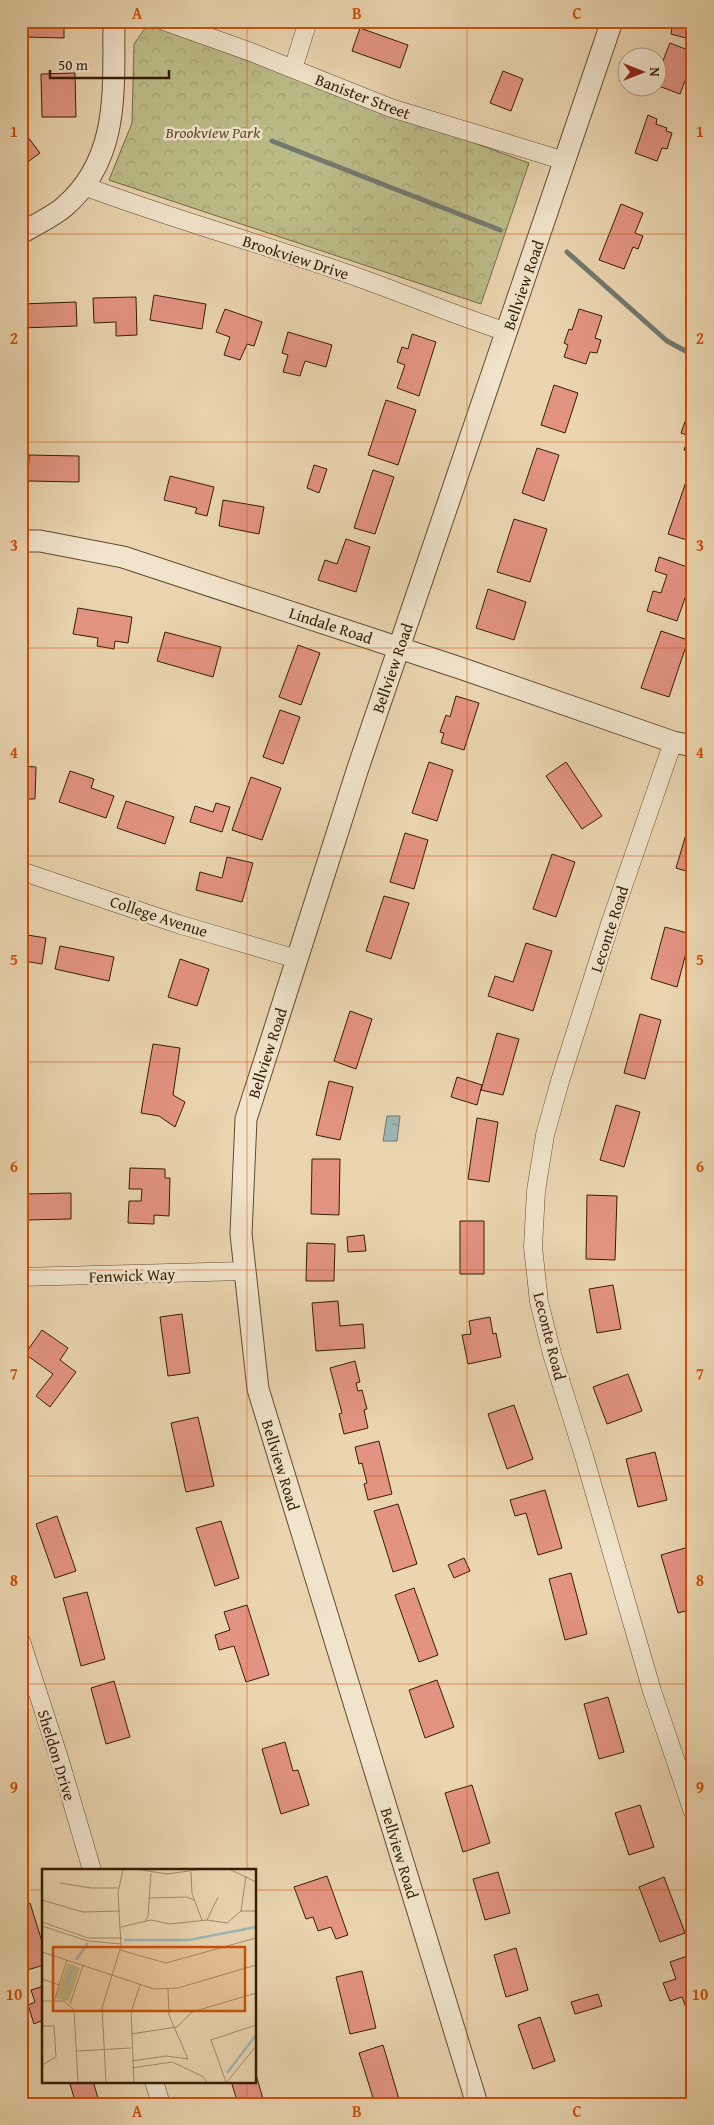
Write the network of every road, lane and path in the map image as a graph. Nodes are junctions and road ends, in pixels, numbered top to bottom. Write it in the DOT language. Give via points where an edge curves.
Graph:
graph roads {
  1 [pos="114,21"];
  2 [pos="164,21"];
  3 [pos="308,21"];
  4 [pos="612,21"];
  5 [pos="293,69"];
  6 [pos="565,161"];
  7 [pos="84,186"];
  8 [pos="21,233"];
  9 [pos="507,332"];
  10 [pos="21,542"];
  11 [pos="399,648"];
  12 [pos="683,744"];
  13 [pos="21,871"];
  14 [pos="297,959"];
  15 [pos="244,1271"];
  16 [pos="21,1278"];
  17 [pos="21,1641"];
  18 [pos="693,1812"];
  19 [pos="92,1869"];
  20 [pos="154,2082"];
  21 [pos="161,2104"];
  22 [pos="477,2104"];
  1 -- 7 [label="street" via="115,94 111,122 96,165"];
  2 -- 5 [label="street, Banister Street"];
  3 -- 5 [label="street"];
  4 -- 6 [label="street, Bellview Road"];
  5 -- 6 [label="street, Banister Street" via="391,108"];
  6 -- 9 [label="street, Bellview Road"];
  7 -- 8 [label="street" via="64,208"];
  7 -- 9 [label="street, Brookview Drive"];
  9 -- 11 [label="street, Bellview Road"];
  10 -- 11 [label="street, Lindale Road" via="40,540 123,557"];
  11 -- 12 [label="street, Lindale Road"];
  11 -- 14 [label="street, Bellview Road"];
  12 -- 18 [label="street, Leconte Road" via="611,921 560,1081 545,1135 536,1191 533,1247 539,1302 552,1354 652,1691"];
  13 -- 14 [label="street, College Avenue" via="178,924"];
  14 -- 15 [label="street, Bellview Road" via="246,1119 241,1234"];
  15 -- 16 [label="street, Fenwick Way"];
  15 -- 22 [label="street, Bellview Road" via="258,1389"];
  17 -- 19 [label="street, Sheldon Drive"];
  20 -- 21 [label="street"];
}
